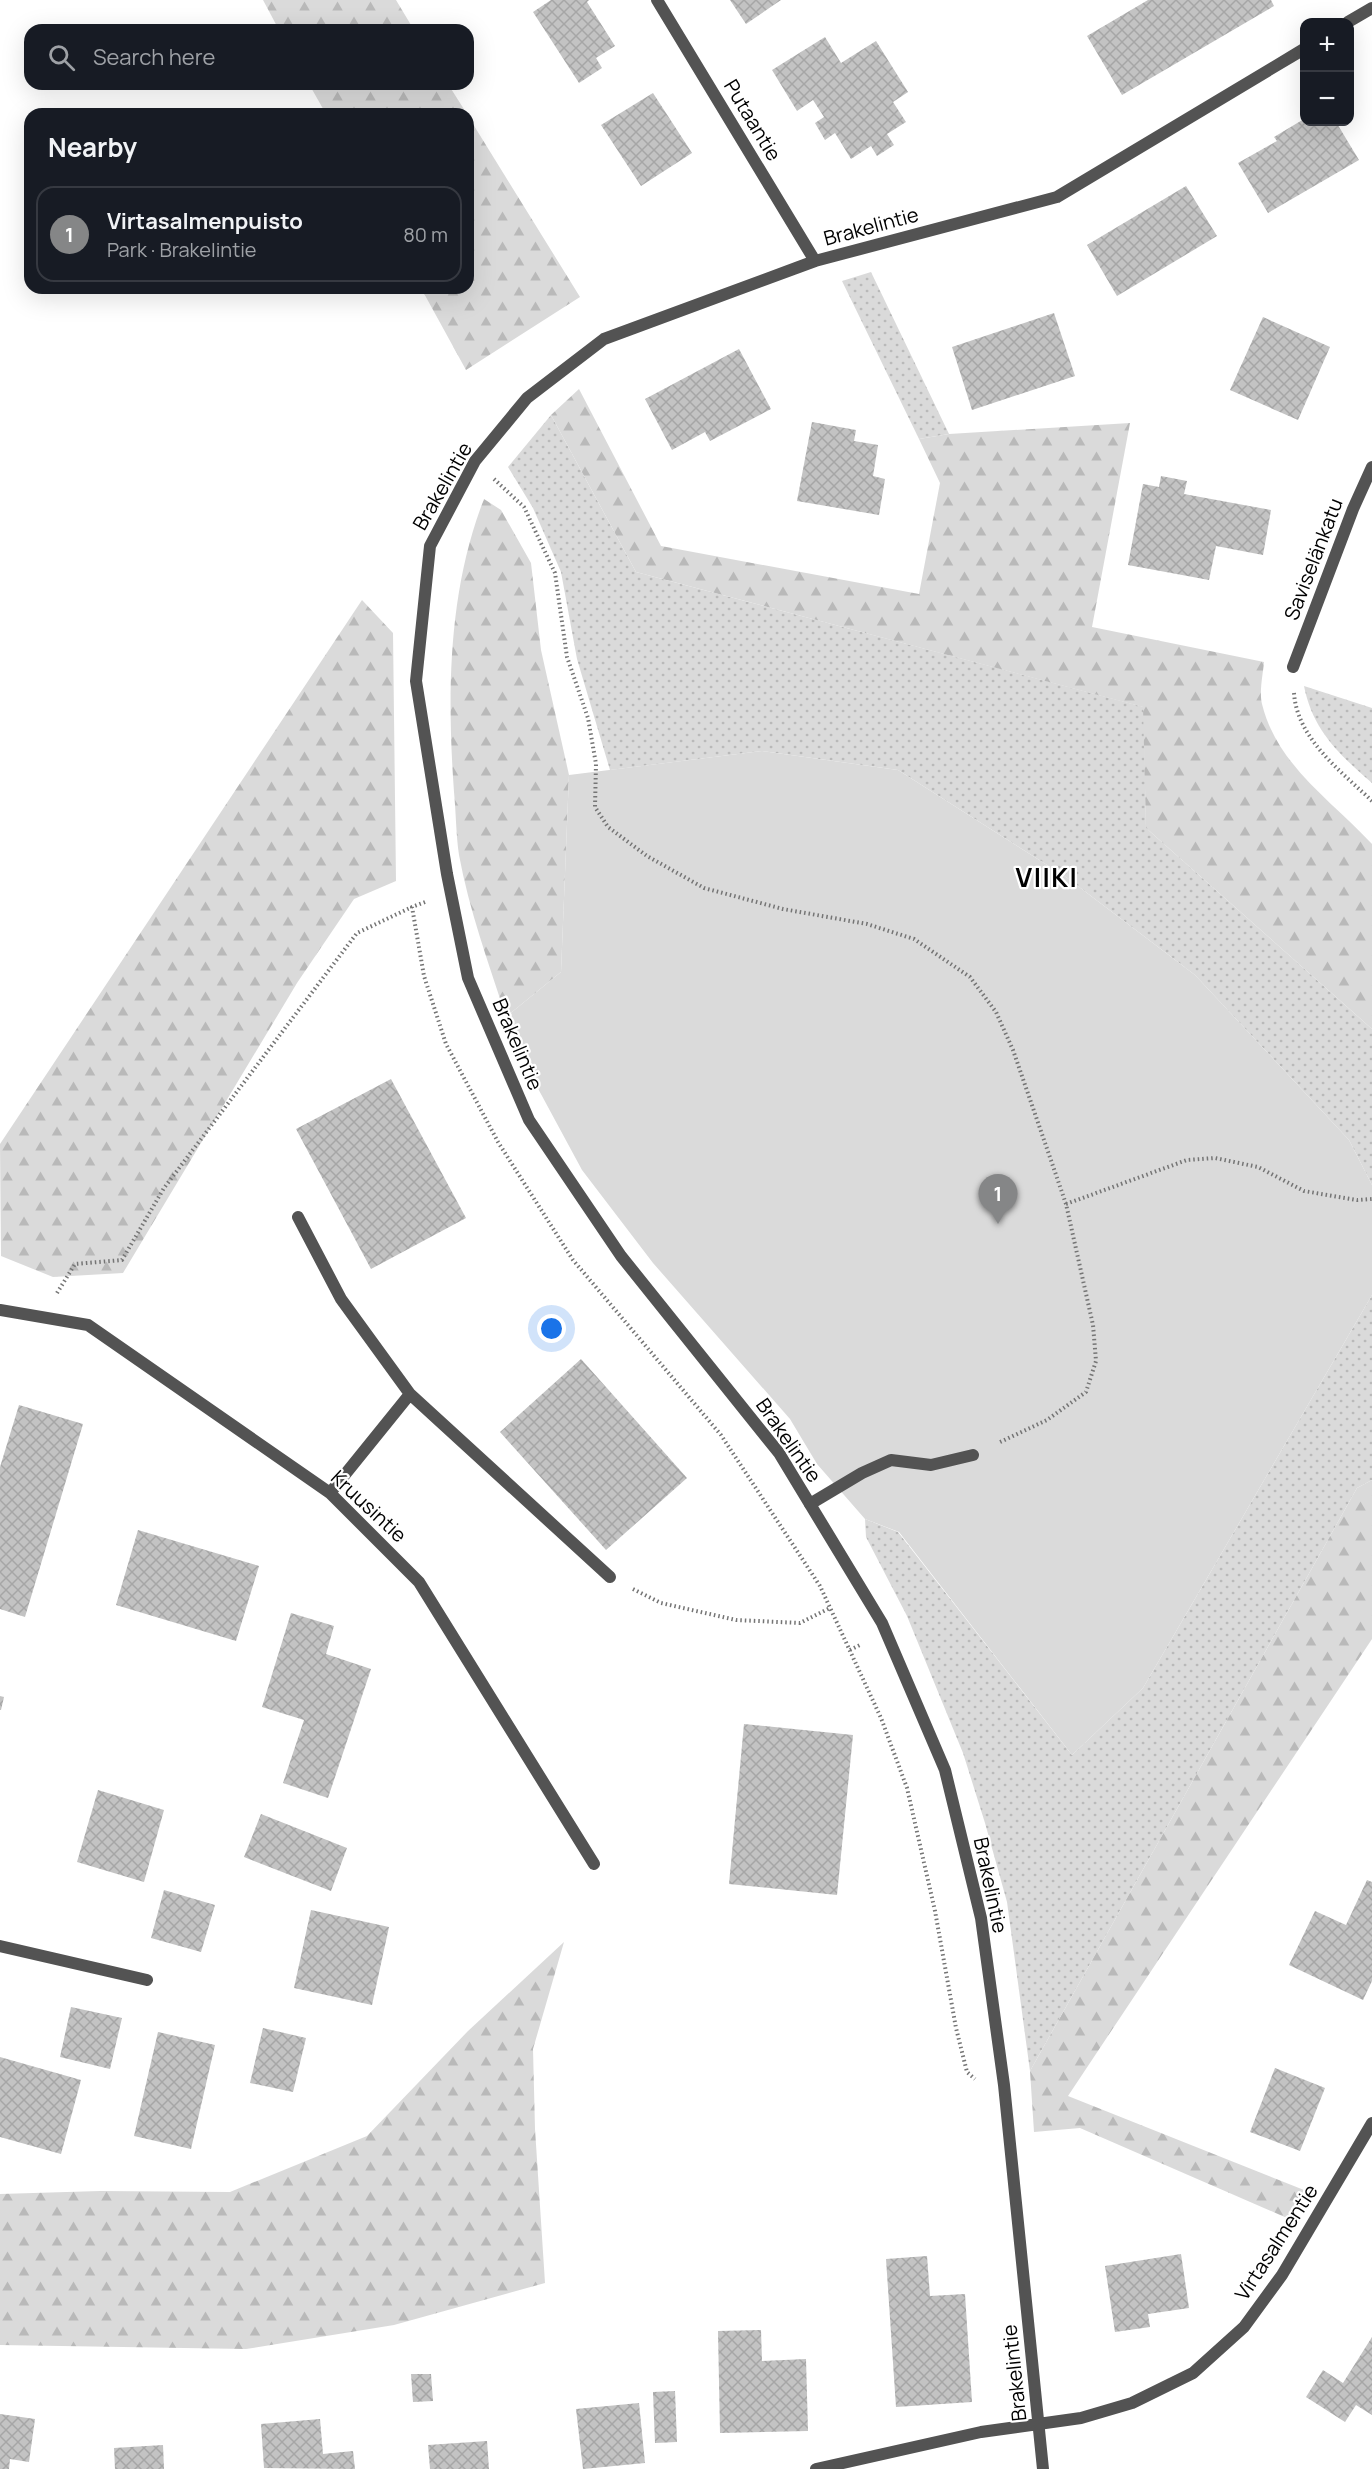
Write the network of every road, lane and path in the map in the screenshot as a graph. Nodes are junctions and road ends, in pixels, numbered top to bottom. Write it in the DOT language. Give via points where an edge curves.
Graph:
graph roads {
  1 [pos="657,0"];
  2 [pos="1372,8"];
  3 [pos="1354,18"];
  4 [pos="1300,52"];
  5 [pos="816,261"];
  6 [pos="475,461"];
  7 [pos="1372,466"];
  8 [pos="1293,667"];
  9 [pos="1372,801"];
  10 [pos="450,891"];
  11 [pos="412,907"];
  12 [pos="1372,1199"];
  13 [pos="1066,1204"];
  14 [pos="298,1217"];
  15 [pos="0,1310"];
  16 [pos="42,1317"];
  17 [pos="410,1394"];
  18 [pos="973,1455"];
  19 [pos="330,1492"];
  20 [pos="810,1504"];
  21 [pos="610,1577"];
  22 [pos="830,1608"];
  23 [pos="594,1864"];
  24 [pos="0,1946"];
  25 [pos="147,1980"];
  26 [pos="1004,2085"];
  27 [pos="1372,2123"];
  28 [pos="1039,2423"];
  29 [pos="816,2469"];
  30 [pos="1043,2469"];
  1 -- 5 [label="street, Putaantie"];
  2 -- 3 [label="street"];
  4 -- 5 [label="street, Brakelintie" via="1057,197"];
  5 -- 6 [label="street, Brakelintie" via="604,339 527,398"];
  6 -- 10 [label="street, Brakelintie" via="430,546 417,681"];
  6 -- 13 [label="path" via="524,507 555,573 567,657 588,718 596,764 595,807 608,827 647,856 704,888 783,909 867,924 914,939 970,976 996,1012 1013,1050"];
  7 -- 8 [label="street, Saviselänkatu"];
  8 -- 9 [label="path" via="1295,708 1316,746"];
  10 -- 11 [label="path"];
  10 -- 20 [label="street, Brakelintie" via="468,978 529,1120 621,1256 779,1453"];
  11 -- 16 [label="path" via="357,933 164,1188 122,1260 75,1264"];
  11 -- 22 [label="path" via="424,976 446,1044 498,1142 573,1260 721,1436 820,1586"];
  12 -- 13 [label="path" via="1304,1191 1258,1167 1215,1158 1187,1160"];
  13 -- 18 [label="path" via="1093,1325 1096,1361 1086,1392 1047,1420"];
  14 -- 17 [label="street" via="341,1299"];
  15 -- 16 [label="street, Kruusintie"];
  16 -- 19 [label="street, Kruusintie" via="88,1325"];
  17 -- 19 [label="street"];
  17 -- 21 [label="street"];
  18 -- 20 [label="street" via="931,1464 891,1460"];
  19 -- 23 [label="street, Kruusintie" via="419,1582"];
  20 -- 26 [label="street, Brakelintie" via="882,1623 945,1770 981,1918"];
  21 -- 22 [label="path" via="661,1603 736,1620 800,1623"];
  22 -- 26 [label="path" via="907,1788 967,2072 979,2084"];
  24 -- 25 [label="street"];
  26 -- 28 [label="street, Brakelintie"];
  27 -- 28 [label="street, Virtasalmentie" via="1282,2275 1244,2326 1193,2373 1132,2403 1081,2418"];
  28 -- 29 [label="street, Virtasalmentie"];
  28 -- 30 [label="street, Brakelintie"];
}
